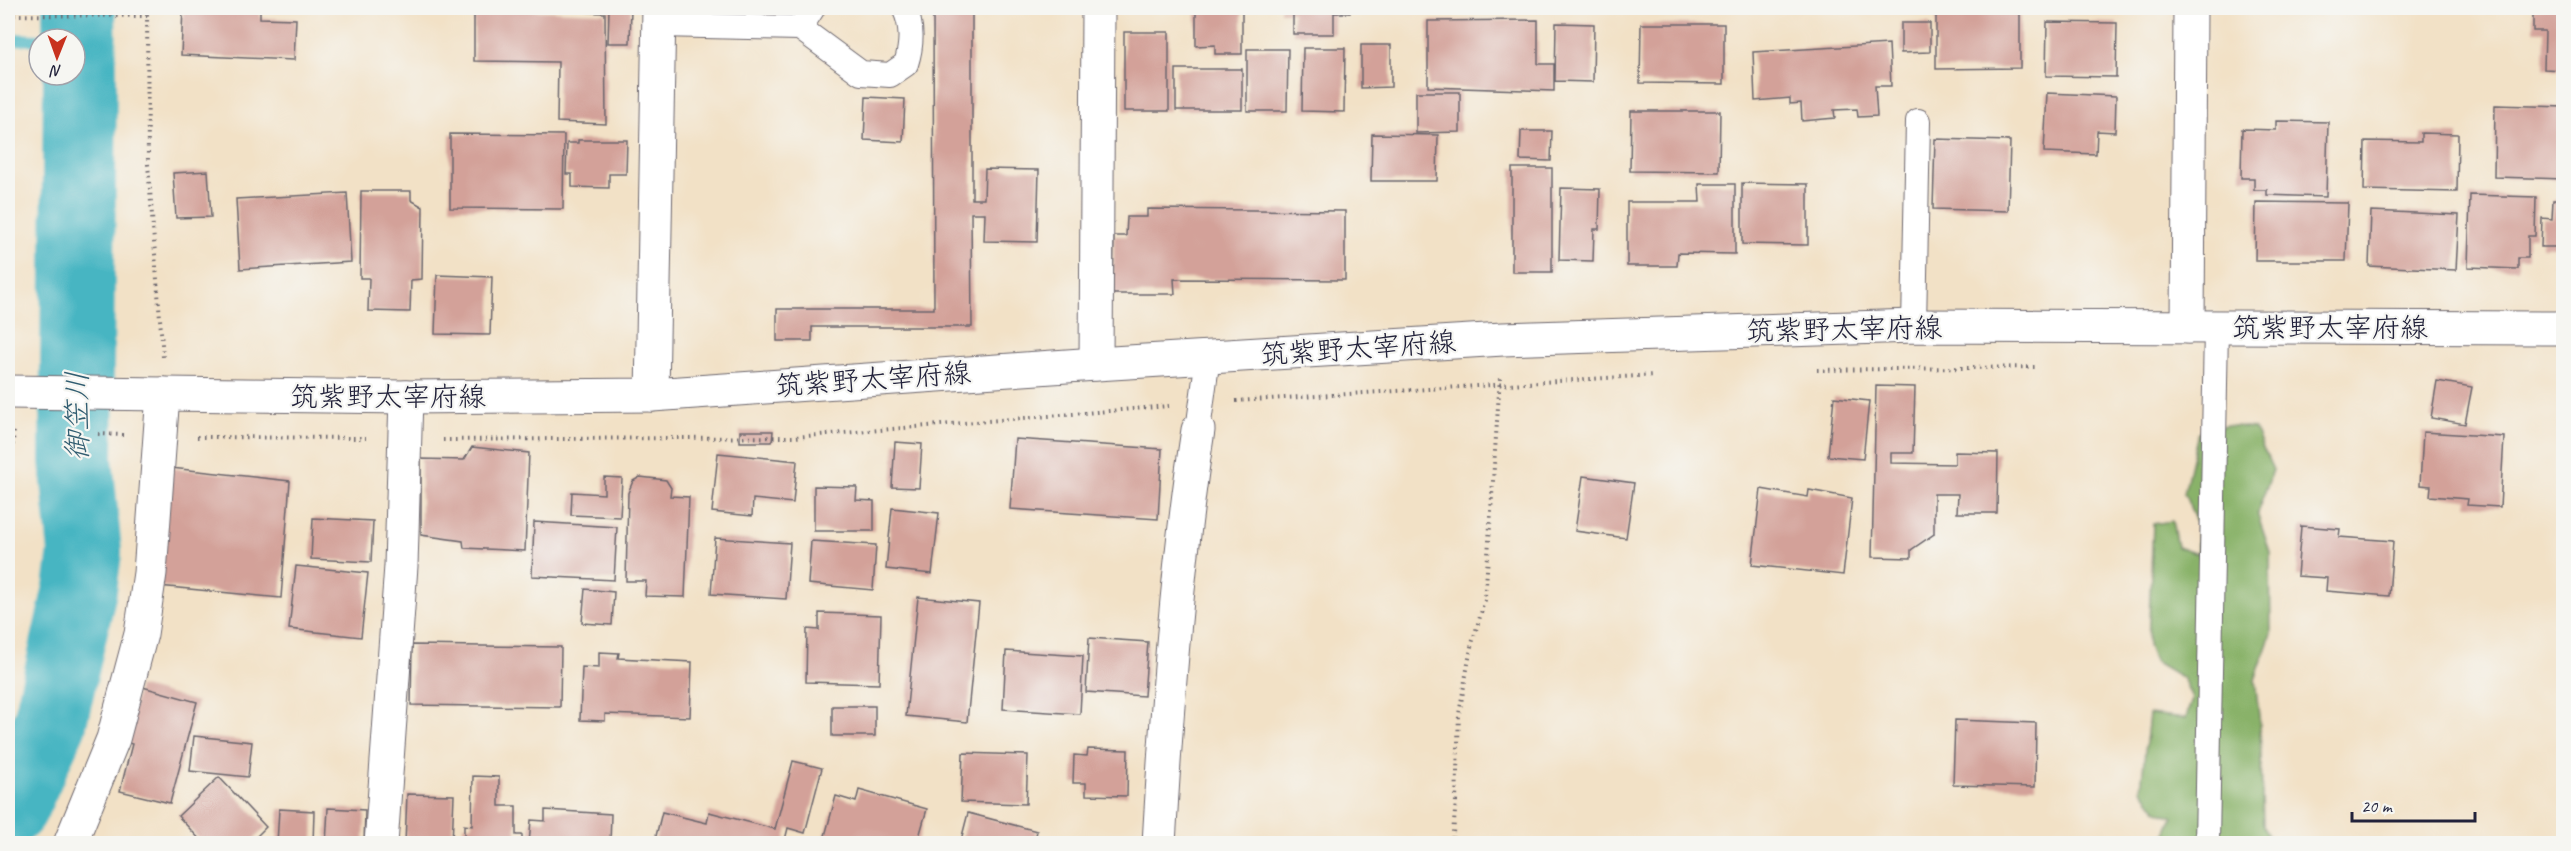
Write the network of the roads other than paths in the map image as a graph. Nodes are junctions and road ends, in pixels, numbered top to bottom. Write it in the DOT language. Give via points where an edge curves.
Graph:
graph roads {
  1 [pos="813,8"];
  2 [pos="904,8"];
  3 [pos="1098,8"];
  4 [pos="2190,8"];
  5 [pos="659,16"];
  6 [pos="800,28"];
  7 [pos="1918,121"];
  8 [pos="1914,326"];
  9 [pos="2202,327"];
  10 [pos="2564,328"];
  11 [pos="1208,357"];
  12 [pos="1096,364"];
  13 [pos="13,393"];
  14 [pos="159,393"];
  15 [pos="652,395"];
  16 [pos="406,397"];
  17 [pos="1199,416"];
  18 [pos="70,843"];
  19 [pos="381,843"];
  20 [pos="1159,843"];
  21 [pos="2207,843"];
  1 -- 6 [label="lane"];
  2 -- 6 [label="lane" via="909,17 911,47 906,64 890,75 861,73"];
  3 -- 12 [label="main road"];
  4 -- 9 [label="main road"];
  5 -- 6 [label="lane"];
  5 -- 15 [label="main road"];
  7 -- 8 [label="lane"];
  8 -- 9 [label="main road, 筑紫野太宰府線"];
  8 -- 11 [label="main road, 筑紫野太宰府線" via="1503,339"];
  9 -- 10 [label="main road, 筑紫野太宰府線"];
  9 -- 21 [label="lane"];
  11 -- 12 [label="main road, 筑紫野太宰府線"];
  11 -- 17 [label="lane"];
  12 -- 15 [label="main road, 筑紫野太宰府線"];
  13 -- 14 [label="main road, 筑紫野太宰府線"];
  14 -- 16 [label="main road, 筑紫野太宰府線"];
  14 -- 18 [label="main road" via="160,436 150,573 141,634 113,739"];
  15 -- 16 [label="main road, 筑紫野太宰府線"];
  16 -- 19 [label="main road" via="400,566"];
  17 -- 20 [label="main road" via="1171,648"];
}
